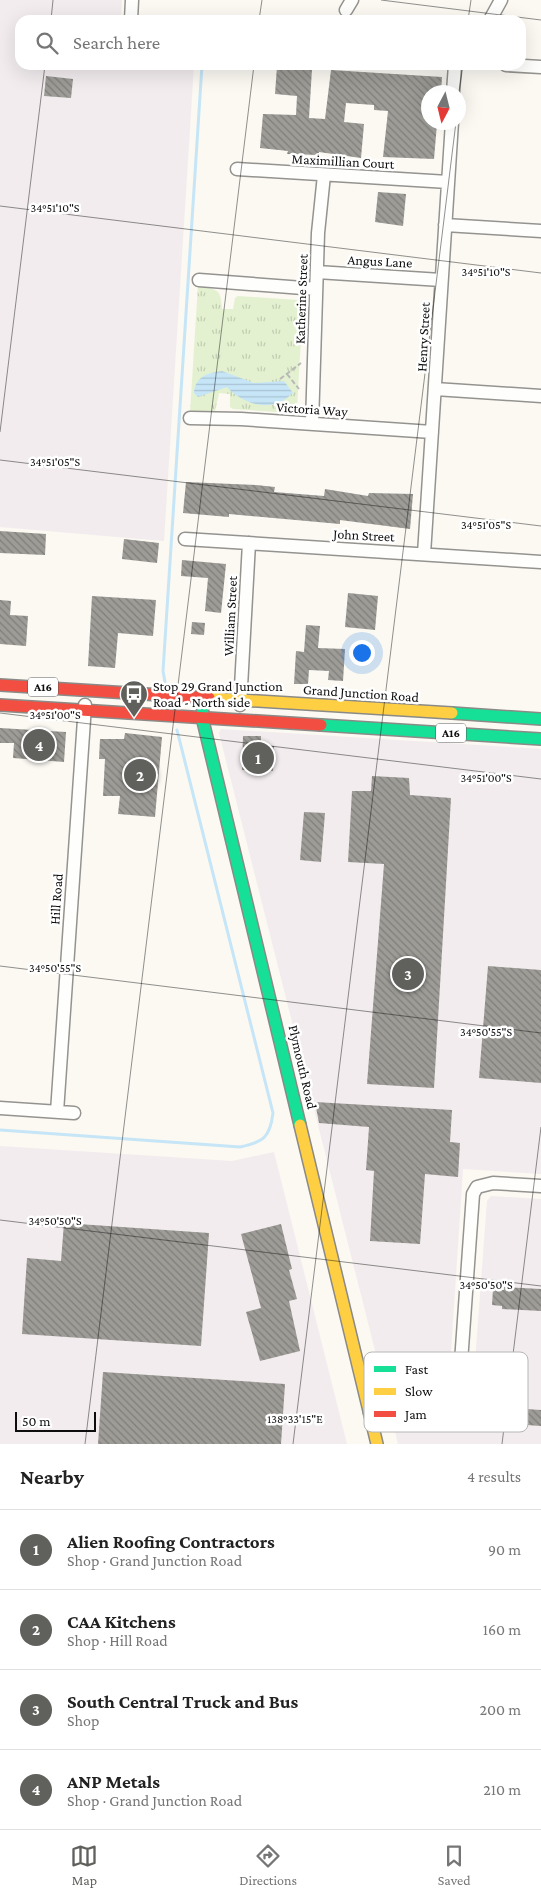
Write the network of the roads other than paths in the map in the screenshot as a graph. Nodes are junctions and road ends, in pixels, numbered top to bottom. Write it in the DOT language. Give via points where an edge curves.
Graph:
graph roads {
  1 [pos="132,0"];
  2 [pos="501,0"];
  3 [pos="131,15"];
  4 [pos="493,15"];
  5 [pos="526,66"];
  6 [pos="541,67"];
  7 [pos="455,70"];
  8 [pos="454,85"];
  9 [pos="451,130"];
  10 [pos="237,169"];
  11 [pos="324,175"];
  12 [pos="448,182"];
  13 [pos="445,225"];
  14 [pos="541,231"];
  15 [pos="317,272"];
  16 [pos="199,280"];
  17 [pos="442,280"];
  18 [pos="316,289"];
  19 [pos="435,389"];
  20 [pos="541,396"];
  21 [pos="190,418"];
  22 [pos="312,424"];
  23 [pos="432,432"];
  24 [pos="185,539"];
  25 [pos="250,543"];
  26 [pos="424,554"];
  27 [pos="541,562"];
  28 [pos="0,685"];
  29 [pos="86,689"];
  30 [pos="203,698"];
  31 [pos="240,700"];
  32 [pos="0,704"];
  33 [pos="363,708"];
  34 [pos="84,710"];
  35 [pos="202,718"];
  36 [pos="541,719"];
  37 [pos="239,720"];
  38 [pos="361,727"];
  39 [pos="541,739"];
  40 [pos="0,1108"];
  41 [pos="57,1112"];
  42 [pos="74,1113"];
  43 [pos="541,1186"];
  44 [pos="462,1352"];
  45 [pos="364,1388"];
  1 -- 3 [label="street"];
  2 -- 4 [label="street"];
  5 -- 6 [label="street"];
  7 -- 8 [label="street"];
  9 -- 12 [label="street, Henry Street"];
  10 -- 11 [label="street, Maximillian Court"];
  11 -- 12 [label="street, Maximillian Court"];
  11 -- 15 [label="street, Katherine Street"];
  12 -- 13 [label="street, Henry Street"];
  13 -- 14 [label="street"];
  13 -- 17 [label="street, Henry Street"];
  15 -- 17 [label="street, Angus Lane"];
  15 -- 18 [label="street, Katherine Street"];
  16 -- 18 [label="street"];
  17 -- 19 [label="street, Henry Street"];
  18 -- 22 [label="street, Katherine Street"];
  19 -- 20 [label="street"];
  19 -- 23 [label="street, Henry Street"];
  21 -- 22 [label="street, Victoria Way"];
  22 -- 23 [label="street, Victoria Way"];
  23 -- 26 [label="street, Henry Street"];
  24 -- 25 [label="street, John Street"];
  25 -- 26 [label="street, John Street"];
  25 -- 31 [label="street, William Street"];
  26 -- 27 [label="street, John Street"];
  28 -- 29 [label="main road, Grand Junction Road / A16"];
  29 -- 30 [label="main road, Grand Junction Road / A16"];
  29 -- 34 [label="street, Hill Road"];
  30 -- 31 [label="main road, Grand Junction Road / A16"];
  30 -- 35 [label="main road, Plymouth Road"];
  31 -- 33 [label="main road, Grand Junction Road / A16"];
  31 -- 37 [label="street, William Street"];
  32 -- 34 [label="main road, A16"];
  33 -- 36 [label="main road, Grand Junction Road / A16"];
  33 -- 38 [label="main road"];
  34 -- 35 [label="main road, A16"];
  34 -- 41 [label="street, Hill Road"];
  35 -- 37 [label="main road, A16"];
  35 -- 45 [label="main road, Plymouth Road"];
  37 -- 38 [label="main road, A16"];
  38 -- 39 [label="main road, A16"];
  40 -- 41 [label="street"];
  41 -- 42 [label="street"];
  43 -- 44 [label="street" via="484,1184 473,1194"];
}
